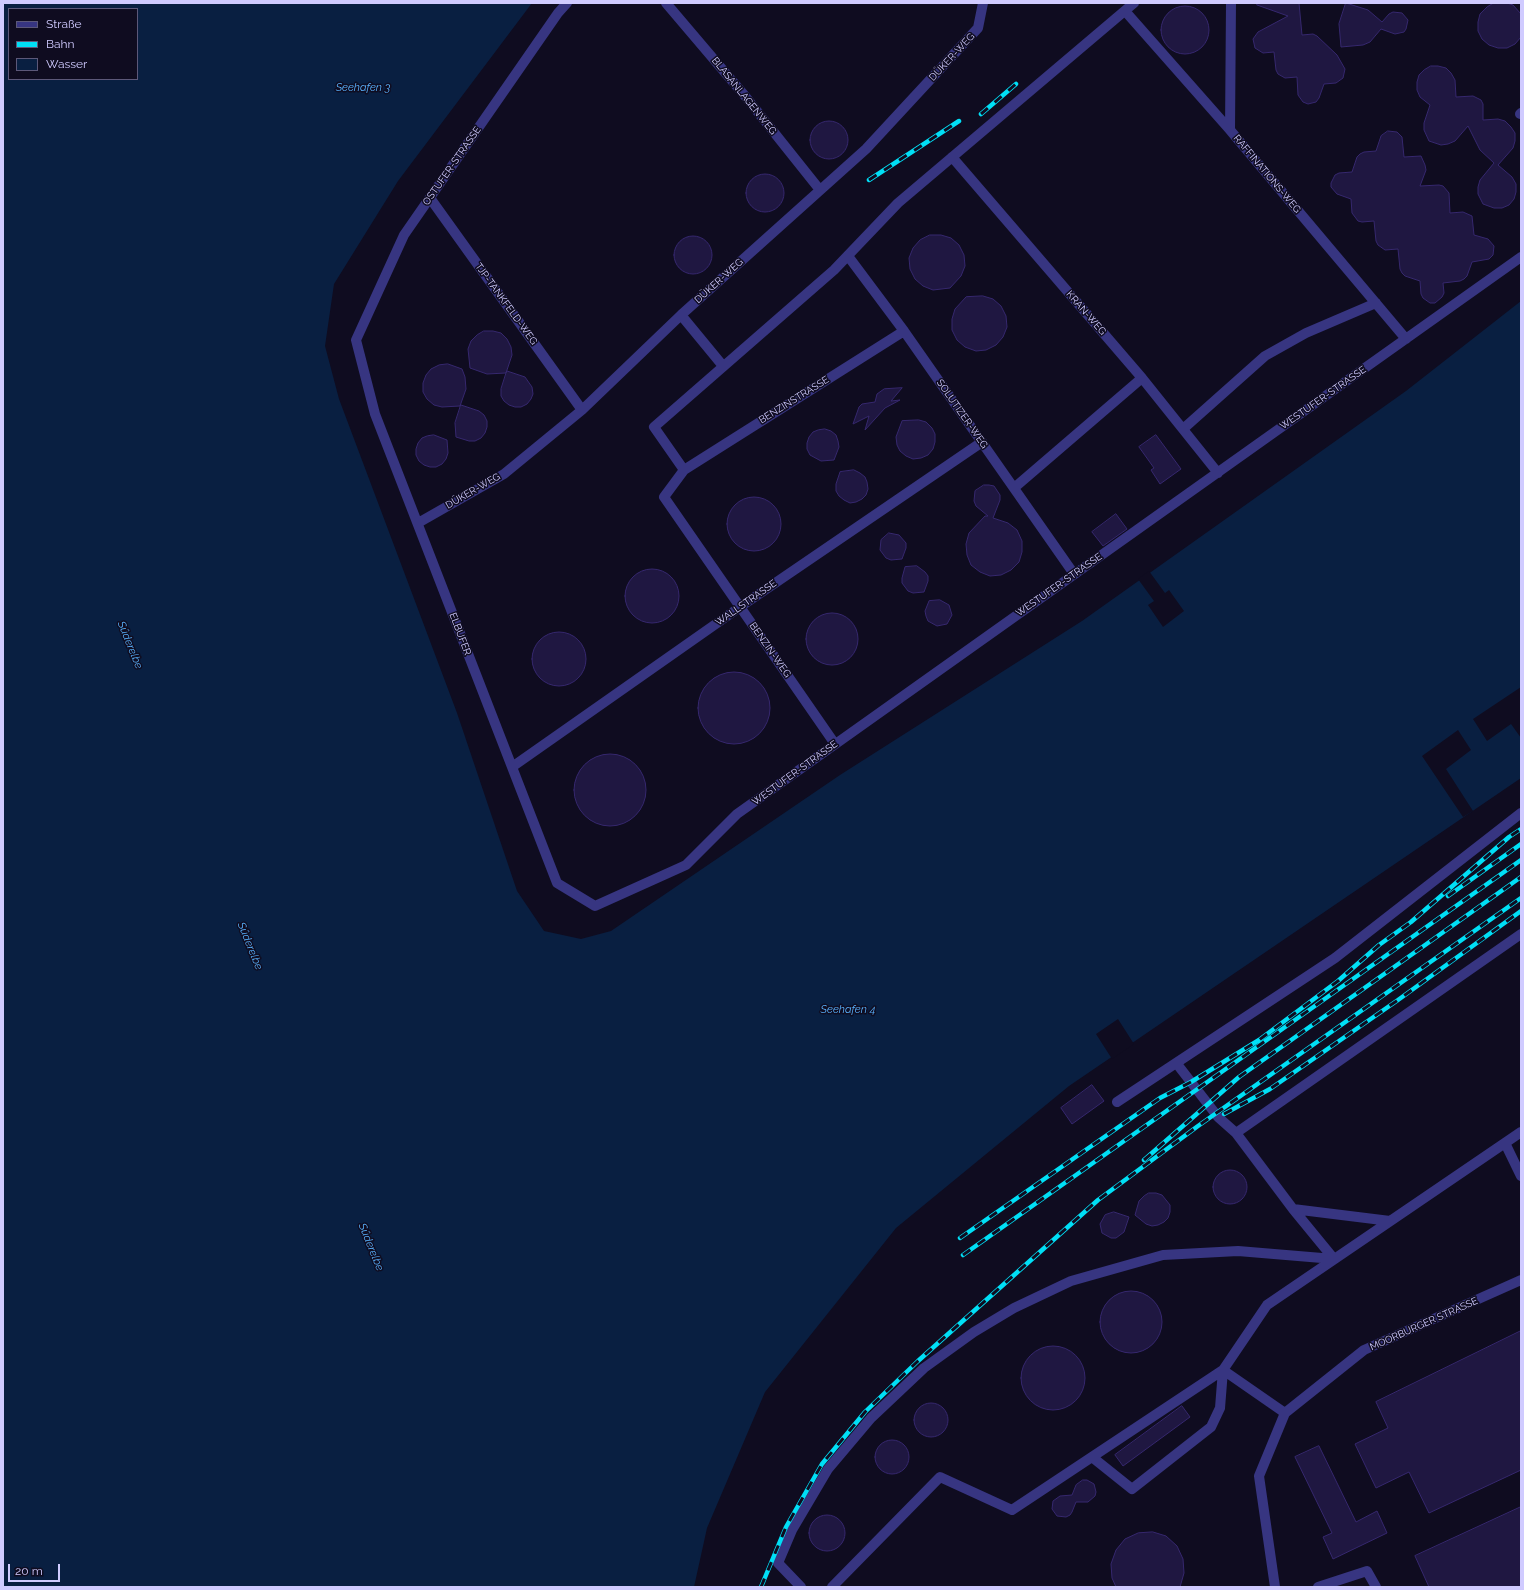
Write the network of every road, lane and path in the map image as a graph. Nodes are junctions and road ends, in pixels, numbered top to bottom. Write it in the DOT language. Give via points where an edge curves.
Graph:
graph roads {
  1 [pos="568,3"];
  2 [pos="666,3"];
  3 [pos="983,3"];
  4 [pos="1134,3"];
  5 [pos="1230,3"];
  6 [pos="1125,11"];
  7 [pos="1230,130"];
  8 [pos="952,157"];
  9 [pos="820,190"];
  10 [pos="430,198"];
  11 [pos="848,256"];
  12 [pos="1521,257"];
  13 [pos="1376,303"];
  14 [pos="681,315"];
  15 [pos="904,331"];
  16 [pos="1406,339"];
  17 [pos="356,340"];
  18 [pos="723,366"];
  19 [pos="1142,378"];
  20 [pos="582,410"];
  21 [pos="1183,429"];
  22 [pos="982,442"];
  23 [pos="684,470"];
  24 [pos="1218,473"];
  25 [pos="1014,488"];
  26 [pos="418,523"];
  27 [pos="1074,574"];
  28 [pos="740,607"];
  29 [pos="835,744"];
  30 [pos="512,767"];
  31 [pos="1521,813"];
  32 [pos="596,906"];
  33 [pos="1521,934"];
  34 [pos="1176,1064"];
  35 [pos="1117,1102"];
  36 [pos="1521,1132"];
  37 [pos="1236,1133"];
  38 [pos="1505,1143"];
  39 [pos="1521,1176"];
  40 [pos="1293,1209"];
  41 [pos="1390,1221"];
  42 [pos="1334,1259"];
  43 [pos="1521,1280"];
  44 [pos="1222,1370"];
  45 [pos="1285,1413"];
  46 [pos="1092,1457"];
  47 [pos="801,1587"];
  48 [pos="832,1587"];
  49 [pos="1275,1587"];
  50 [pos="1318,1587"];
  51 [pos="1376,1587"];
  1 -- 10 [label="lane, OSTUFER-STRASSE" via="558,13"];
  2 -- 9 [label="lane, BLASANLAGENWEG"];
  3 -- 9 [label="lane, DÜKER-WEG" via="978,28 866,149"];
  4 -- 6 [label="lane"];
  5 -- 7 [label="lane"];
  6 -- 7 [label="lane, RAFFINATIONS-WEG"];
  6 -- 8 [label="lane"];
  7 -- 13 [label="lane, RAFFINATIONS-WEG"];
  8 -- 11 [label="lane" via="898,203"];
  8 -- 19 [label="lane, KRAN-WEG"];
  9 -- 14 [label="lane, DÜKER-WEG"];
  10 -- 17 [label="lane, OSTUFER-STRASSE" via="404,235"];
  10 -- 20 [label="lane, TJP-TANKFELD-WEG"];
  11 -- 15 [label="lane, SOLUTIZER-WEG"];
  11 -- 18 [label="lane"];
  12 -- 16 [label="lane, WESTUFER-STRASSE"];
  13 -- 16 [label="lane, RAFFINATIONS-WEG"];
  13 -- 21 [label="lane" via="1306,333 1265,356"];
  14 -- 18 [label="lane"];
  14 -- 20 [label="lane, DÜKER-WEG"];
  15 -- 22 [label="lane, SOLUTIZER-WEG"];
  15 -- 23 [label="lane, BENZINSTRASSE"];
  16 -- 24 [label="lane, WESTUFER-STRASSE"];
  17 -- 26 [label="lane, ELBUFER" via="375,414"];
  18 -- 23 [label="lane" via="654,427"];
  19 -- 21 [label="lane, KRAN-WEG"];
  19 -- 25 [label="lane"];
  20 -- 26 [label="lane, DÜKER-WEG" via="504,474"];
  21 -- 24 [label="lane, KRAN-WEG"];
  22 -- 25 [label="lane, SOLUTIZER-WEG"];
  22 -- 28 [label="lane, WALLSTRASSE"];
  23 -- 28 [label="lane, BENZIN-WEG" via="664,497"];
  24 -- 27 [label="lane, WESTUFER-STRASSE"];
  25 -- 27 [label="lane, SOLUTIZER-WEG"];
  26 -- 30 [label="lane, ELBUFER"];
  27 -- 29 [label="lane, WESTUFER-STRASSE"];
  28 -- 29 [label="lane, BENZIN-WEG"];
  28 -- 30 [label="lane, WALLSTRASSE"];
  29 -- 32 [label="lane, WESTUFER-STRASSE" via="737,814 686,865"];
  30 -- 32 [label="lane, ELBUFER" via="557,883"];
  31 -- 34 [label="lane" via="1335,958"];
  33 -- 37 [label="lane"];
  34 -- 35 [label="lane"];
  34 -- 37 [label="lane" via="1218,1117"];
  36 -- 38 [label="lane"];
  37 -- 40 [label="lane"];
  38 -- 39 [label="lane"];
  38 -- 41 [label="lane"];
  40 -- 41 [label="lane"];
  40 -- 42 [label="lane"];
  41 -- 42 [label="lane"];
  42 -- 44 [label="lane" via="1267,1305"];
  42 -- 47 [label="lane" via="1238,1251 1163,1255 1071,1281 1014,1308 974,1332 924,1368 871,1418 828,1469 792,1530 778,1563"];
  43 -- 45 [label="lane, MOORBURGER STRASSE" via="1364,1350"];
  44 -- 45 [label="lane"];
  44 -- 46 [label="lane"];
  44 -- 46 [label="lane" via="1220,1408 1211,1427 1132,1489"];
  45 -- 49 [label="lane, MOORBURGER STRASSE" via="1259,1476"];
  46 -- 48 [label="lane" via="1012,1510 940,1477"];
  50 -- 51 [label="lane" via="1367,1572"];
}
